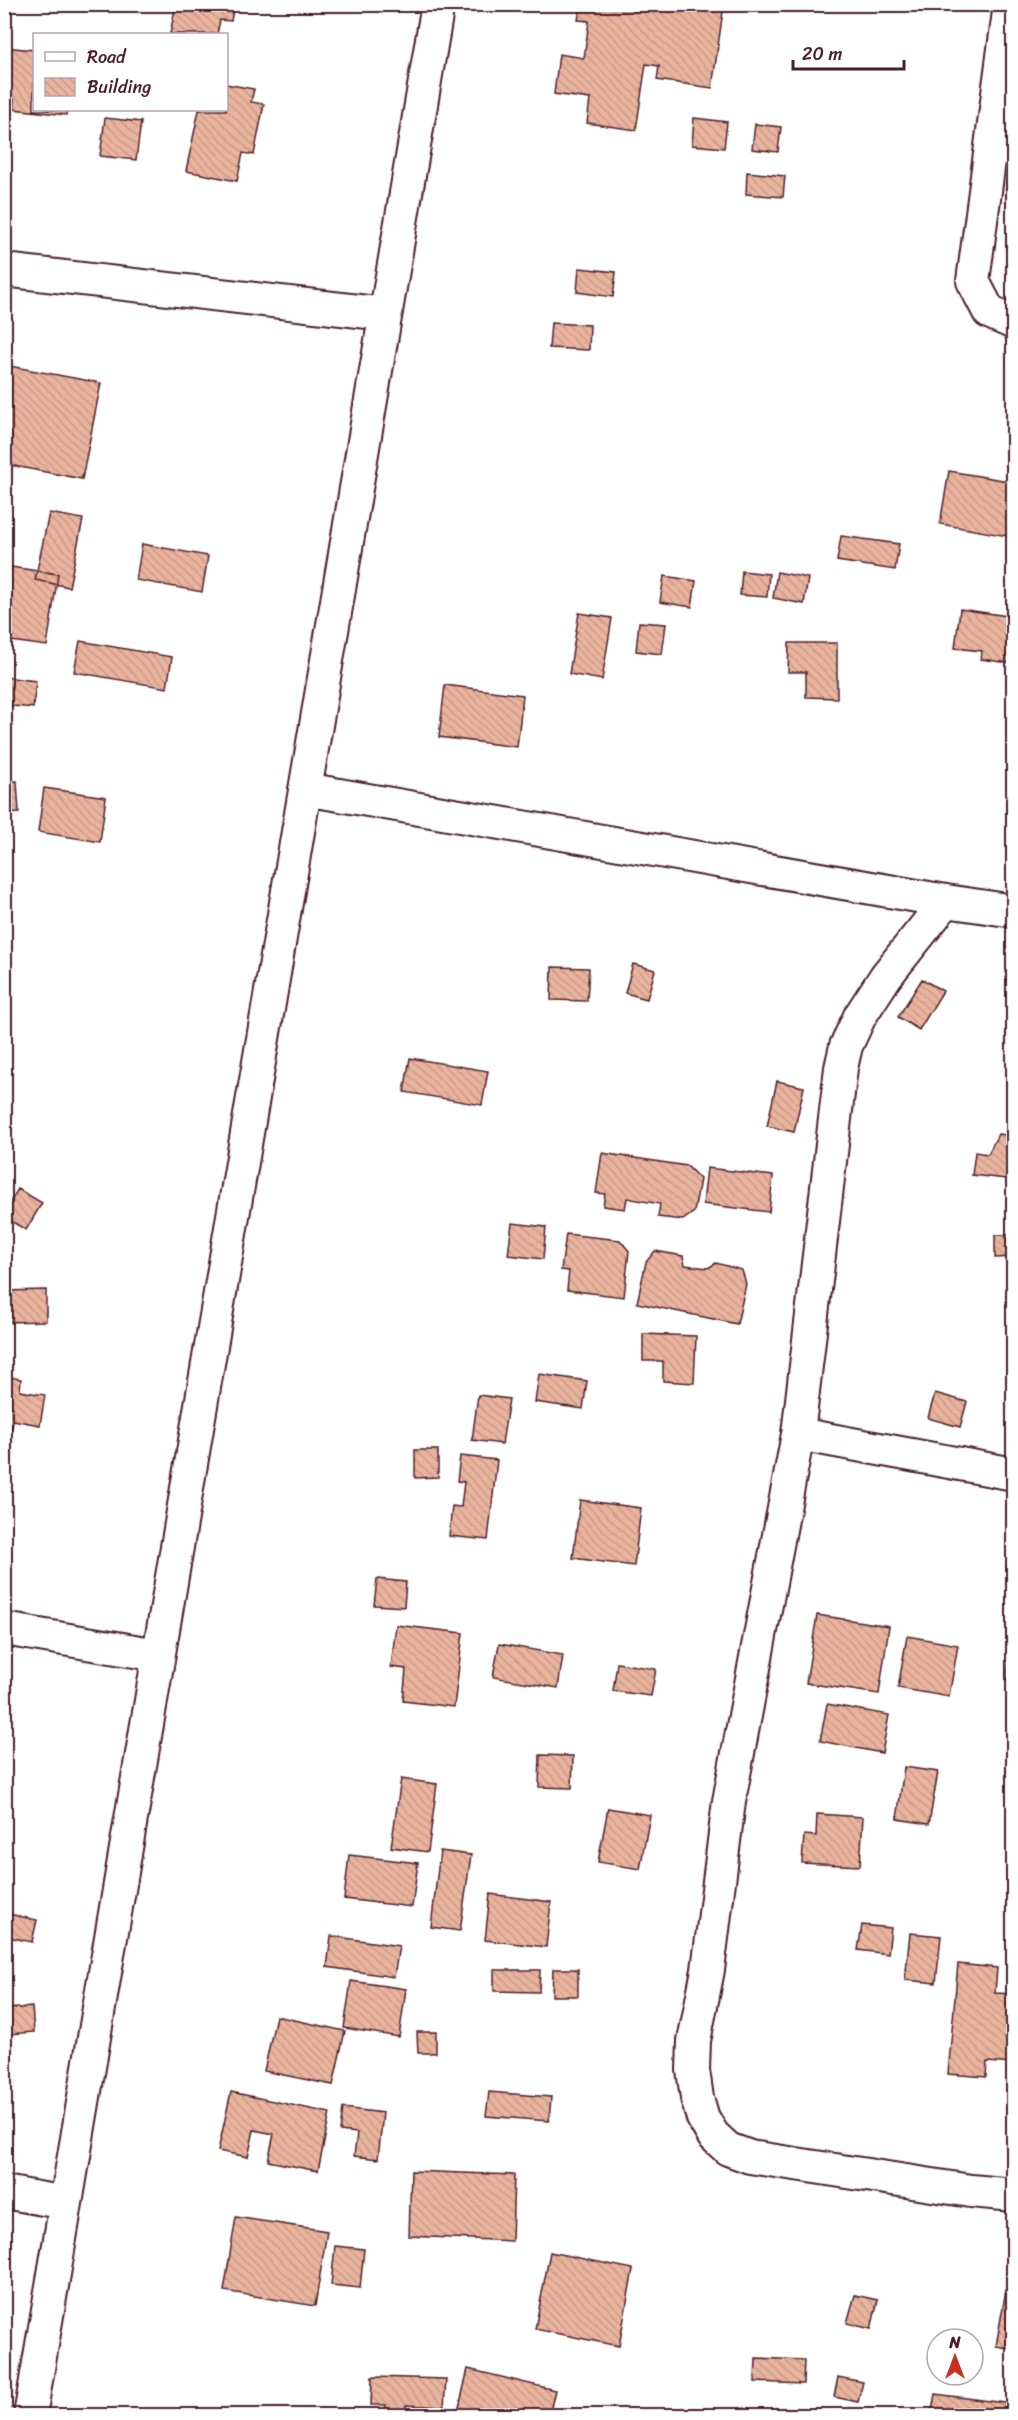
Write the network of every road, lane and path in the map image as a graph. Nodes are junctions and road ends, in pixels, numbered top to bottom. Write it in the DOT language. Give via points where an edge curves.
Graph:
graph roads {
  1 [pos="438,4"];
  2 [pos="1010,4"];
  3 [pos="4,270"];
  4 [pos="385,314"];
  5 [pos="1014,323"];
  6 [pos="305,789"];
  7 [pos="946,901"];
  8 [pos="1014,911"];
  9 [pos="798,1434"];
  10 [pos="1014,1474"];
  11 [pos="4,1629"];
  12 [pos="158,1655"];
  13 [pos="4,2192"];
  14 [pos="1014,2195"];
  15 [pos="66,2203"];
  16 [pos="30,2415"];
  1 -- 4 [label="street"];
  2 -- 5 [label="street" via="973,281 989,312"];
  3 -- 4 [label="street"];
  4 -- 6 [label="street"];
  6 -- 7 [label="street"];
  6 -- 12 [label="street"];
  7 -- 8 [label="street"];
  7 -- 9 [label="street" via="886,976 846,1046"];
  9 -- 10 [label="street"];
  9 -- 14 [label="street" via="729,1801 708,1970 694,2041 697,2098 713,2135 728,2149 750,2157"];
  11 -- 12 [label="street"];
  12 -- 15 [label="street"];
  13 -- 15 [label="street"];
  15 -- 16 [label="street"];
}
